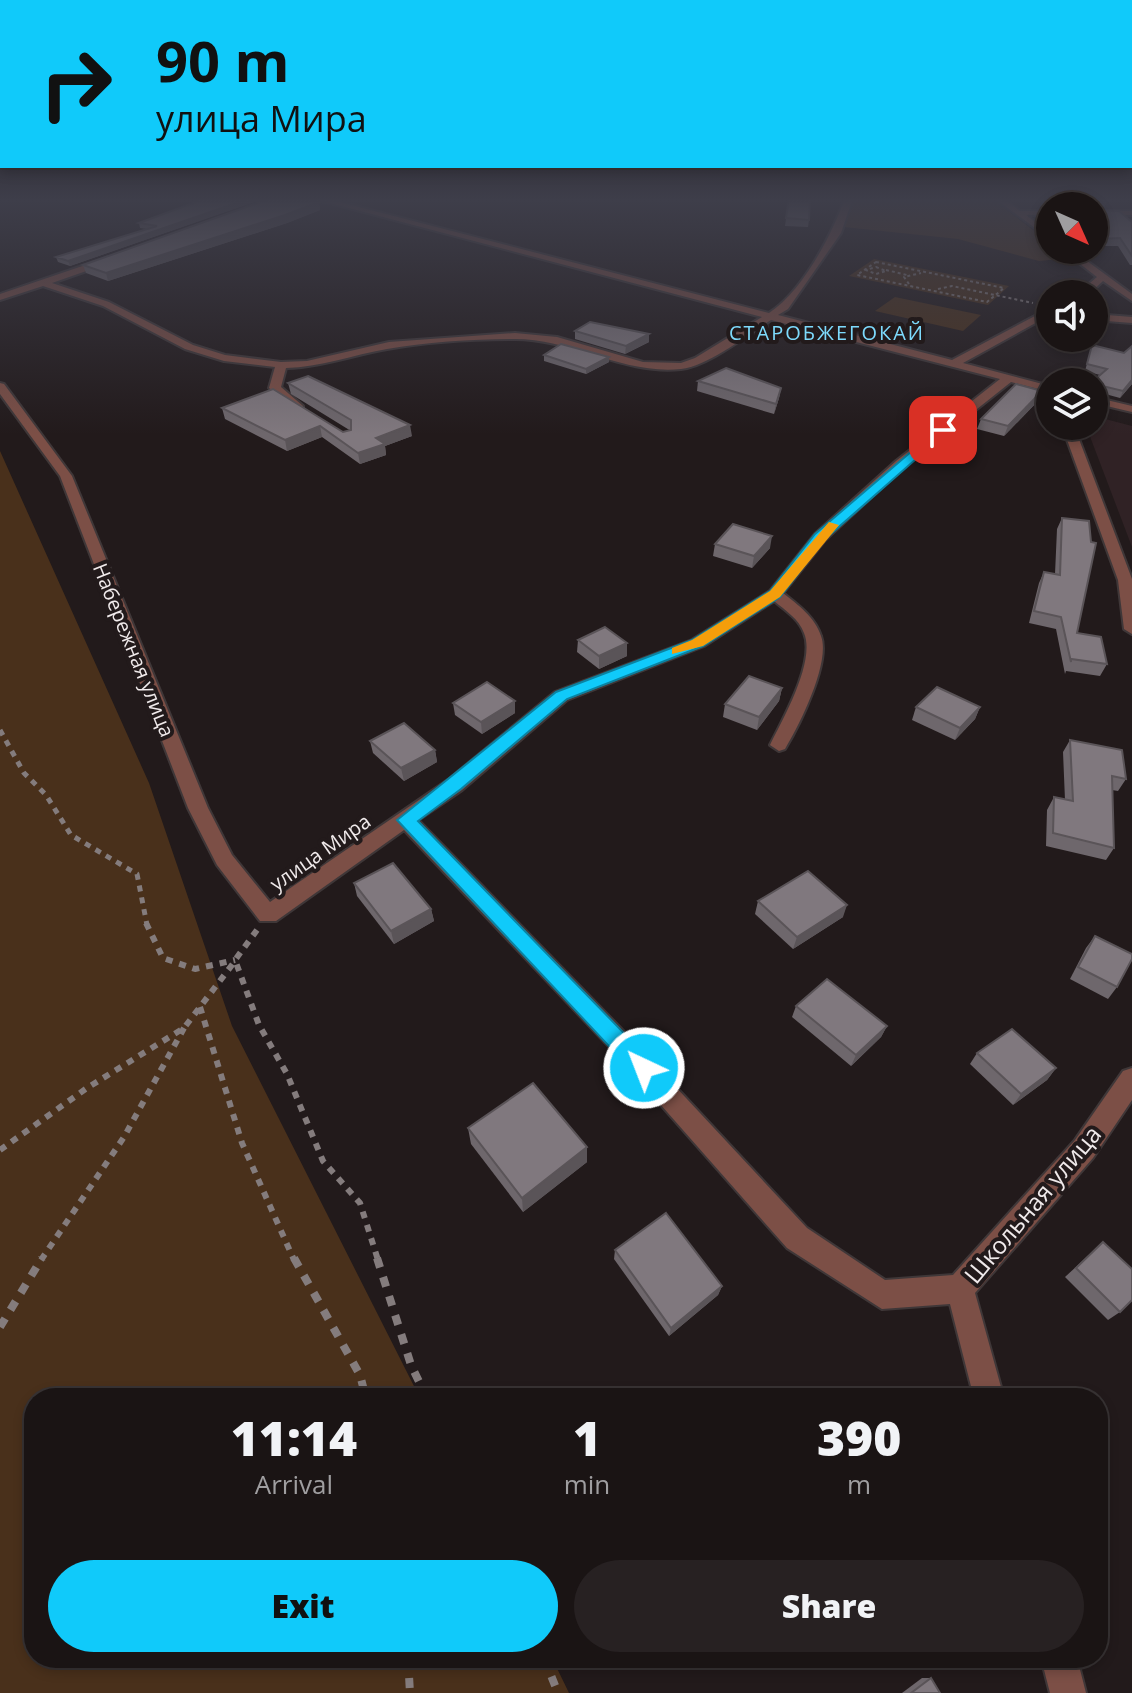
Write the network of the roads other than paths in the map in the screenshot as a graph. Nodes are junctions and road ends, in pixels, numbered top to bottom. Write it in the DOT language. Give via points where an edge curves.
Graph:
graph roads {
  1 [pos="60,277"];
  2 [pos="623,277"];
  3 [pos="809,277"];
  4 [pos="1101,278"];
  5 [pos="44,283"];
  6 [pos="0,297"];
  7 [pos="1132,298"];
  8 [pos="775,316"];
  9 [pos="1108,318"];
  10 [pos="1036,319"];
  11 [pos="1132,320"];
  12 [pos="953,364"];
  13 [pos="281,365"];
  14 [pos="1009,378"];
  15 [pos="1036,385"];
  16 [pos="0,386"];
  17 [pos="1108,403"];
  18 [pos="1132,409"];
  19 [pos="308,413"];
  20 [pos="1073,440"];
  21 [pos="775,594"];
  22 [pos="1132,629"];
  23 [pos="779,745"];
  24 [pos="406,820"];
  25 [pos="268,915"];
  26 [pos="1132,1079"];
  27 [pos="960,1289"];
  28 [pos="986,1388"];
  29 [pos="1062,1668"];
  30 [pos="1068,1693"];
  1 -- 5 [label="street"];
  2 -- 8 [label="street"];
  3 -- 8 [label="street"];
  4 -- 7 [label="street"];
  5 -- 6 [label="street"];
  5 -- 13 [label="street" via="106,304 189,347 224,358"];
  8 -- 12 [label="street"];
  8 -- 13 [label="street" via="699,360 661,368 557,340 480,336 389,345"];
  9 -- 11 [label="street"];
  10 -- 12 [label="street"];
  12 -- 14 [label="street"];
  13 -- 19 [label="street" via="275,388"];
  14 -- 15 [label="street"];
  14 -- 21 [label="street, улица Мира" via="900,464 820,537"];
  16 -- 25 [label="street, Набережная улица" via="66,476 198,808 224,860"];
  17 -- 18 [label="street"];
  20 -- 22 [label="street" via="1125,580"];
  21 -- 23 [label="street" via="806,621 815,642 812,663"];
  21 -- 24 [label="street, улица Мира" via="698,643 561,696"];
  24 -- 25 [label="street, улица Мира"];
  24 -- 27 [label="street" via="624,1047 797,1238 882,1295"];
  26 -- 27 [label="street, Школьная улица" via="1084,1149"];
  27 -- 28 [label="street"];
  29 -- 30 [label="street"];
}
